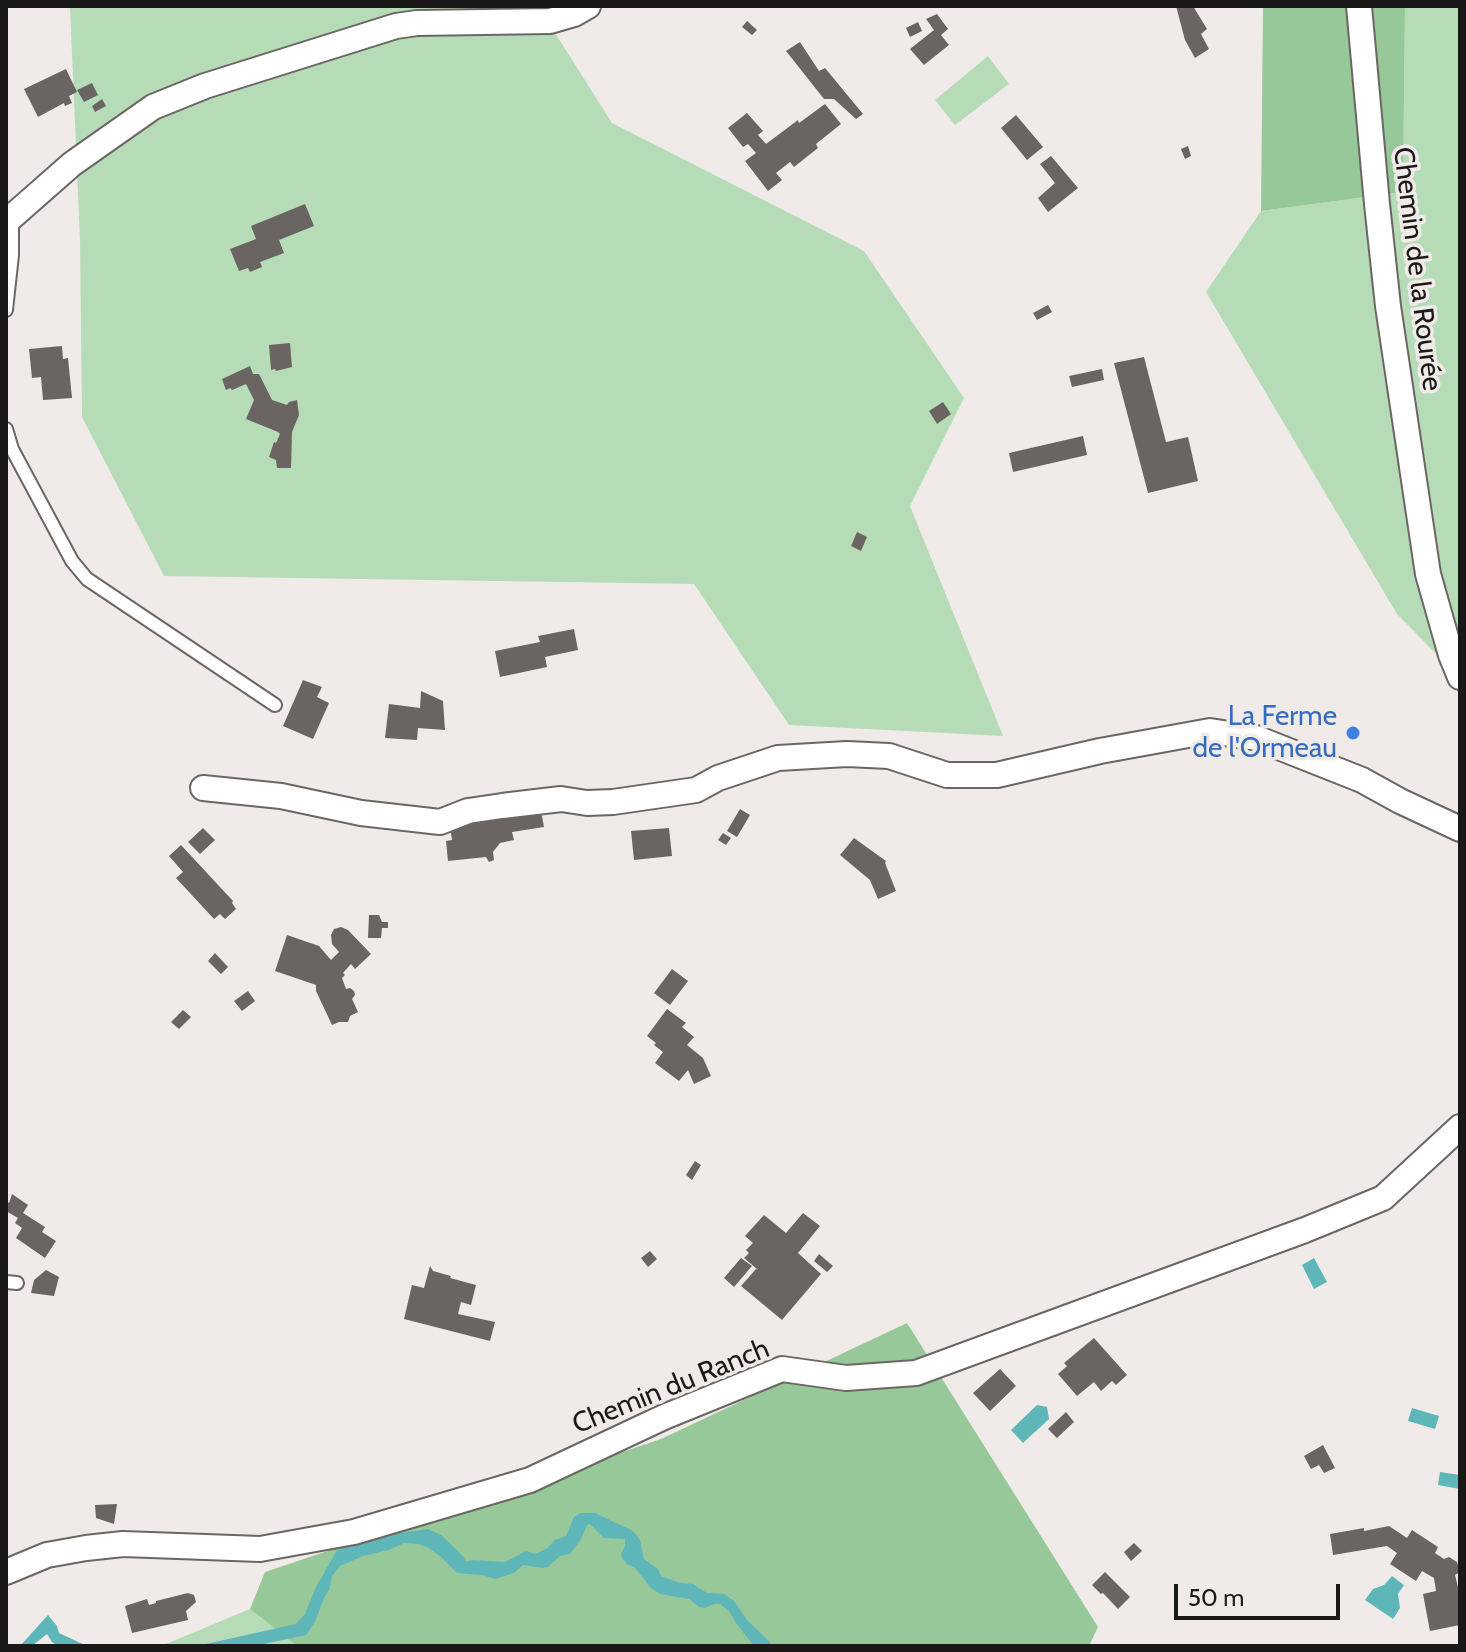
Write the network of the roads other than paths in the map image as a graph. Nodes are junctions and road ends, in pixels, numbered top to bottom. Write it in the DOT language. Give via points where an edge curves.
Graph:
graph roads {
  1 [pos="588,6"];
  2 [pos="1359,6"];
  3 [pos="9,220"];
  4 [pos="6,310"];
  5 [pos="6,429"];
  6 [pos="1460,677"];
  7 [pos="275,705"];
  8 [pos="203,788"];
  9 [pos="1460,829"];
  10 [pos="1460,1127"];
  11 [pos="6,1572"];
  1 -- 3 [label="street" via="550,21 396,26 205,86 153,107 72,164"];
  2 -- 6 [label="street, Chemin de la Rourée" via="1388,306 1428,574"];
  3 -- 4 [label="lane" via="12,255"];
  5 -- 7 [label="lane" via="72,561 87,579"];
  8 -- 9 [label="street" via="440,822 502,806 561,799 613,802 696,790 778,758 889,756 947,775 997,775 1210,731 1256,738 1362,780"];
  10 -- 11 [label="street, Chemin du Ranch" via="1383,1198 916,1373 846,1378 782,1369 530,1480 354,1532 260,1549 123,1544 47,1555"];
}
